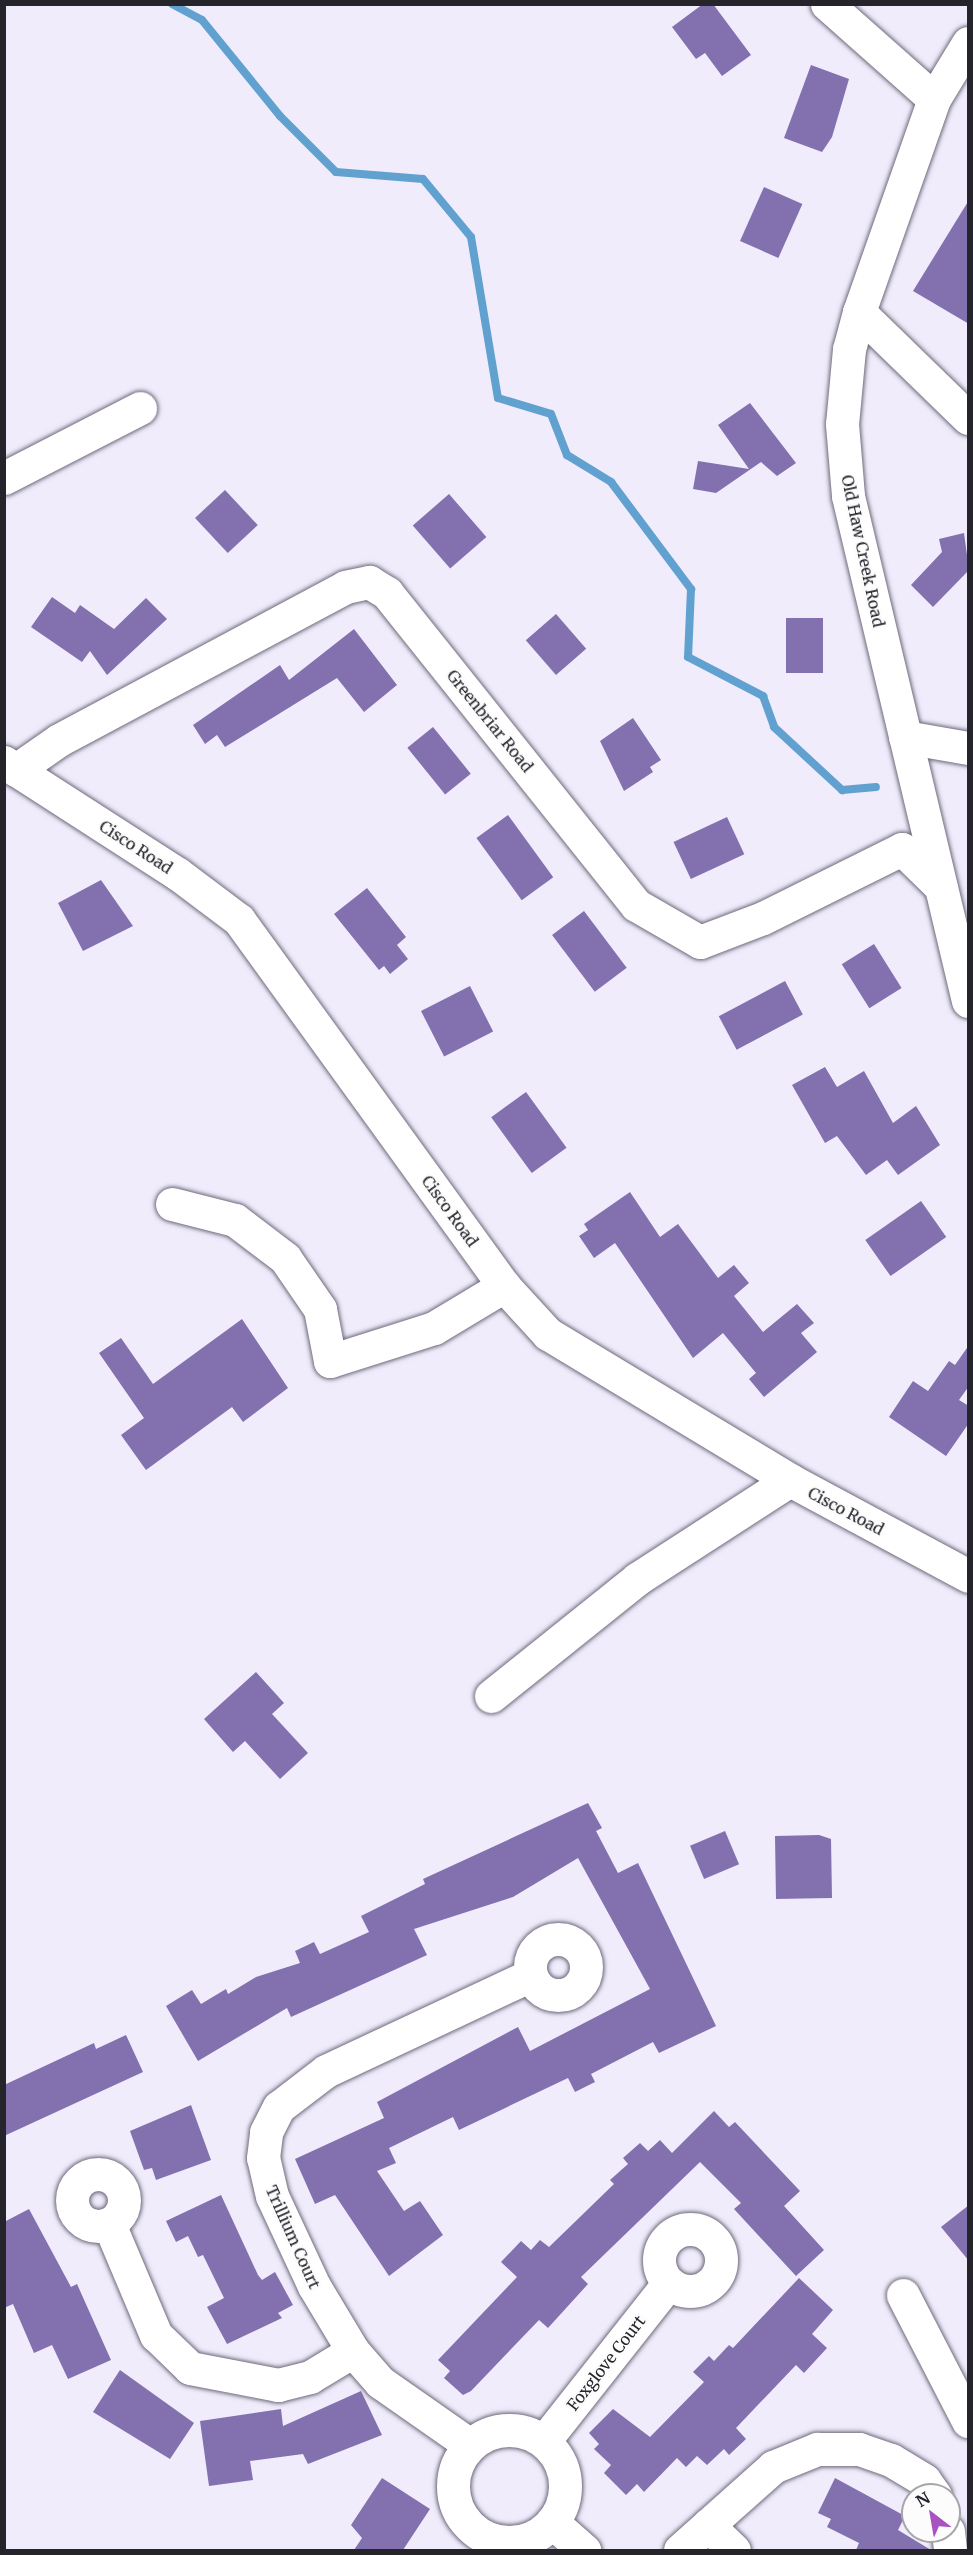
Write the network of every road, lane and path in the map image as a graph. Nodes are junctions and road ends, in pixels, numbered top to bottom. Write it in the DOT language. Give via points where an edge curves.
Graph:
graph roads {
  1 [pos="827,4"];
  2 [pos="969,43"];
  3 [pos="934,99"];
  4 [pos="859,312"];
  5 [pos="140,408"];
  6 [pos="969,418"];
  7 [pos="4,478"];
  8 [pos="906,737"];
  9 [pos="969,748"];
  10 [pos="10,766"];
  11 [pos="941,886"];
  12 [pos="969,1001"];
  13 [pos="172,1204"];
  14 [pos="504,1286"];
  15 [pos="790,1480"];
  16 [pos="969,1576"];
  17 [pos="491,1696"];
  18 [pos="531,1976"];
  19 [pos="109,2224"];
  20 [pos="668,2284"];
  21 [pos="903,2295"];
  22 [pos="353,2351"];
  23 [pos="969,2421"];
  24 [pos="544,2441"];
  25 [pos="470,2445"];
  26 [pos="926,2483"];
  27 [pos="552,2522"];
  28 [pos="708,2525"];
  29 [pos="472,2541"];
  30 [pos="584,2550"];
  31 [pos="680,2550"];
  32 [pos="734,2550"];
  1 -- 3 [label="street"];
  2 -- 3 [label="street, Old Haw Creek Road"];
  3 -- 4 [label="street, Old Haw Creek Road"];
  4 -- 6 [label="street"];
  4 -- 8 [label="street, Old Haw Creek Road" via="843,392 844,460"];
  5 -- 7 [label="street"];
  8 -- 9 [label="street"];
  8 -- 11 [label="street, Old Haw Creek Road"];
  10 -- 11 [label="street, Greenbriar Road" via="345,587 369,582 387,593 636,904 700,942 763,918 902,849"];
  10 -- 14 [label="street, Cisco Road" via="178,874 239,920"];
  11 -- 12 [label="street, Old Haw Creek Road"];
  13 -- 14 [label="street" via="236,1220 285,1258 320,1309 330,1361 434,1328"];
  14 -- 15 [label="street, Cisco Road" via="548,1334"];
  15 -- 16 [label="street, Cisco Road"];
  15 -- 17 [label="street" via="637,1579"];
  18 -- 22 [label="street, Trillium Court" via="326,2071 279,2107 266,2132 263,2158 272,2196 314,2286"];
  19 -- 22 [label="street" via="156,2335 190,2368 278,2385 310,2377"];
  20 -- 24 [label="street, Foxglove Court"];
  21 -- 23 [label="street"];
  22 -- 25 [label="street, Trillium Court" via="380,2382"];
  24 -- 25 [label="street" via="506,2429"];
  24 -- 27 [label="street" via="564,2471 566,2489"];
  25 -- 29 [label="street" via="454,2474 453,2490"];
  26 -- 28 [label="street" via="891,2460 859,2449 817,2449 773,2467"];
  27 -- 29 [label="street" via="516,2541"];
  27 -- 30 [label="street"];
  28 -- 31 [label="street"];
  28 -- 32 [label="street"];
}
